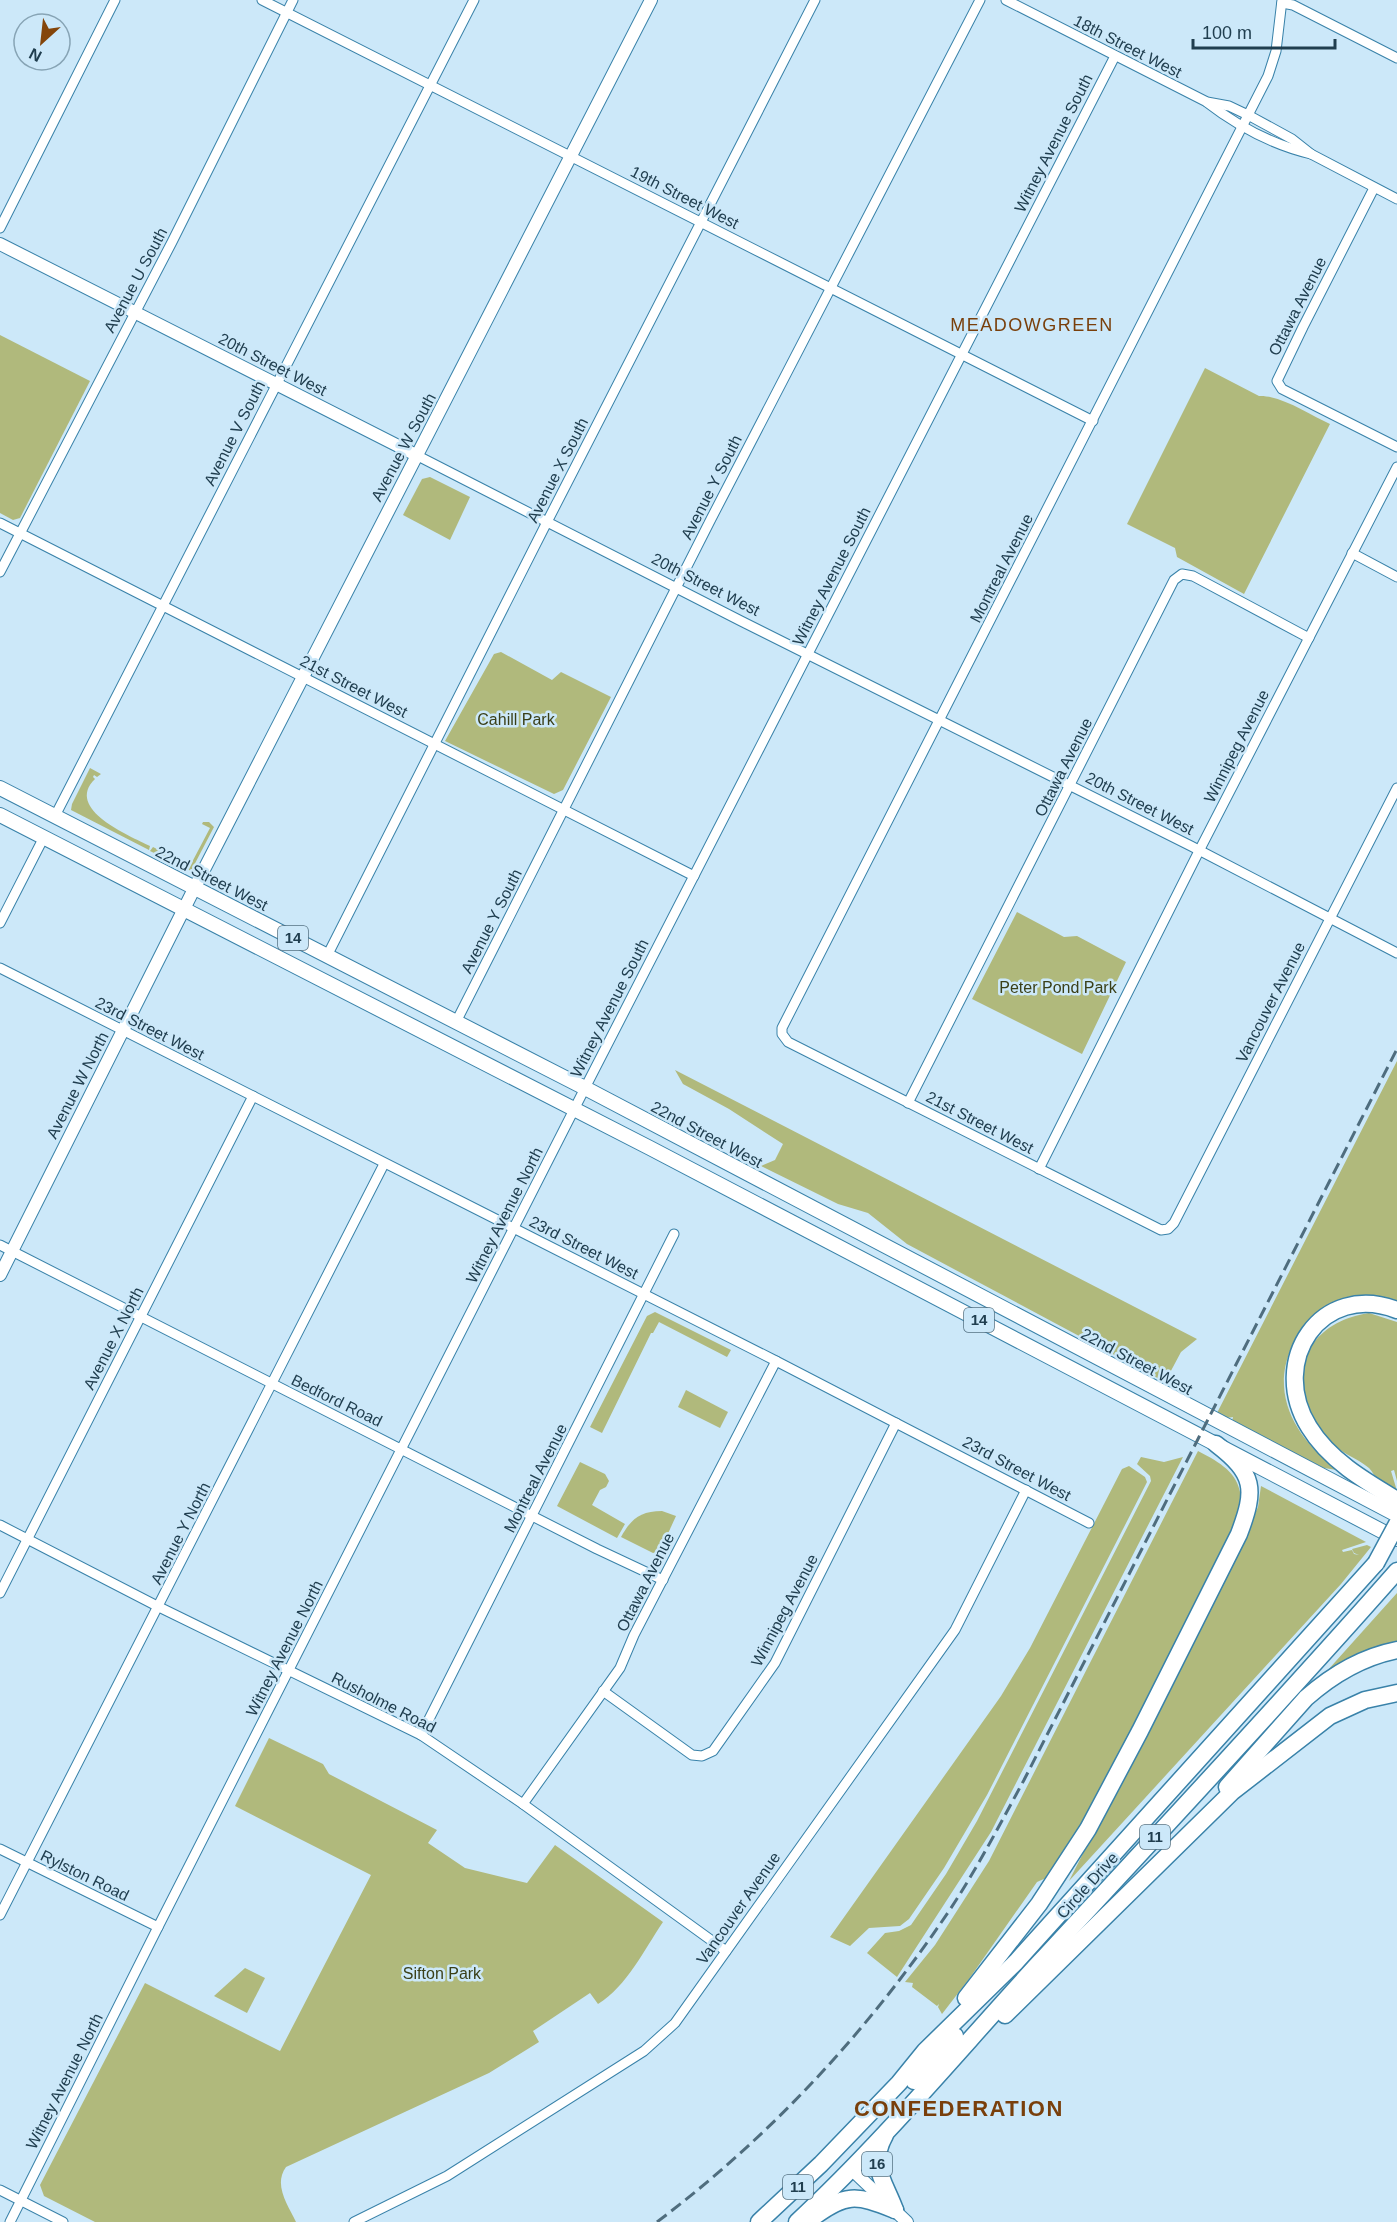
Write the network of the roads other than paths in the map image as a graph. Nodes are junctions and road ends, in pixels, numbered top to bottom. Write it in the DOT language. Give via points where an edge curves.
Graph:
graph roads {
  1 [pos="115,0"];
  2 [pos="262,0"];
  3 [pos="293,0"];
  4 [pos="474,0"];
  5 [pos="651,0"];
  6 [pos="815,0"];
  7 [pos="980,0"];
  8 [pos="1006,0"];
  9 [pos="1282,2"];
  10 [pos="287,13"];
  11 [pos="1115,56"];
  12 [pos="1397,58"];
  13 [pos="430,85"];
  14 [pos="1205,101"];
  15 [pos="1248,115"];
  16 [pos="1243,126"];
  17 [pos="1311,154"];
  18 [pos="571,156"];
  19 [pos="1374,188"];
  20 [pos="1397,199"];
  21 [pos="700,222"];
  22 [pos="0,228"];
  23 [pos="0,244"];
  24 [pos="831,288"];
  25 [pos="135,313"];
  26 [pos="962,354"];
  27 [pos="276,384"];
  28 [pos="1093,421"];
  29 [pos="1397,447"];
  30 [pos="418,456"];
  31 [pos="1397,467"];
  32 [pos="547,522"];
  33 [pos="0,523"];
  34 [pos="20,533"];
  35 [pos="1352,554"];
  36 [pos="0,572"];
  37 [pos="1397,577"];
  38 [pos="677,588"];
  39 [pos="162,605"];
  40 [pos="1309,638"];
  41 [pos="808,655"];
  42 [pos="303,677"];
  43 [pos="940,721"];
  44 [pos="434,744"];
  45 [pos="1070,786"];
  46 [pos="0,788"];
  47 [pos="1397,788"];
  48 [pos="564,811"];
  49 [pos="0,815"];
  50 [pos="55,816"];
  51 [pos="44,837"];
  52 [pos="1199,851"];
  53 [pos="694,876"];
  54 [pos="195,887"];
  55 [pos="184,909"];
  56 [pos="1330,918"];
  57 [pos="0,924"];
  58 [pos="1397,953"];
  59 [pos="327,956"];
  60 [pos="0,969"];
  61 [pos="456,1022"];
  62 [pos="123,1031"];
  63 [pos="782,1034"];
  64 [pos="585,1088"];
  65 [pos="253,1096"];
  66 [pos="908,1103"];
  67 [pos="575,1109"];
  68 [pos="384,1164"];
  69 [pos="1039,1169"];
  70 [pos="514,1229"];
  71 [pos="1168,1229"];
  72 [pos="674,1234"];
  73 [pos="0,1245"];
  74 [pos="12,1251"];
  75 [pos="0,1275"];
  76 [pos="643,1294"];
  77 [pos="1397,1310"];
  78 [pos="141,1317"];
  79 [pos="776,1361"];
  80 [pos="272,1385"];
  81 [pos="896,1423"];
  82 [pos="1216,1444"];
  83 [pos="402,1449"];
  84 [pos="1026,1490"];
  85 [pos="1396,1513"];
  86 [pos="533,1516"];
  87 [pos="1089,1523"];
  88 [pos="0,1525"];
  89 [pos="1397,1533"];
  90 [pos="28,1539"];
  91 [pos="1397,1539"];
  92 [pos="1376,1563"];
  93 [pos="1397,1571"];
  94 [pos="663,1580"];
  95 [pos="0,1593"];
  96 [pos="159,1607"];
  97 [pos="1397,1650"];
  98 [pos="289,1671"];
  99 [pos="603,1691"];
  100 [pos="1397,1693"];
  101 [pos="422,1736"];
  102 [pos="523,1804"];
  103 [pos="1207,1815"];
  104 [pos="0,1849"];
  105 [pos="26,1863"];
  106 [pos="0,1915"];
  107 [pos="158,1927"];
  108 [pos="726,1951"];
  109 [pos="1016,1962"];
  110 [pos="925,2051"];
  111 [pos="945,2066"];
  112 [pos="896,2120"];
  113 [pos="850,2168"];
  114 [pos="0,2190"];
  115 [pos="21,2201"];
  116 [pos="895,2210"];
  117 [pos="10,2222"];
  118 [pos="63,2222"];
  119 [pos="354,2222"];
  120 [pos="760,2222"];
  121 [pos="797,2222"];
  122 [pos="808,2222"];
  123 [pos="908,2222"];
  1 -- 22 [label="street"];
  2 -- 10 [label="street, 19th Street West"];
  3 -- 10 [label="street, Avenue U South"];
  4 -- 13 [label="street, Avenue V South"];
  5 -- 18 [label="main road, Avenue W South"];
  6 -- 21 [label="street, Avenue X South"];
  7 -- 24 [label="street, Avenue Y South"];
  8 -- 11 [label="street, 18th Street West"];
  9 -- 12 [label="street"];
  9 -- 15 [label="street, Montreal Avenue" via="1272,66"];
  10 -- 13 [label="street, 19th Street West"];
  10 -- 25 [label="street, Avenue U South"];
  11 -- 14 [label="street, 18th Street West"];
  11 -- 26 [label="street, Witney Avenue South"];
  13 -- 18 [label="street, 19th Street West"];
  13 -- 27 [label="street, Avenue V South"];
  14 -- 15 [label="street"];
  14 -- 16 [label="street"];
  15 -- 16 [label="street, Montreal Avenue"];
  15 -- 17 [label="street"];
  16 -- 17 [label="street" via="1287,149"];
  16 -- 28 [label="street, Montreal Avenue"];
  17 -- 19 [label="street"];
  18 -- 21 [label="street, 19th Street West"];
  18 -- 30 [label="main road, Avenue W South"];
  19 -- 20 [label="street"];
  19 -- 29 [label="street, Ottawa Avenue" via="1277,381 1282,389"];
  21 -- 24 [label="street, 19th Street West"];
  21 -- 32 [label="street, Avenue X South"];
  23 -- 25 [label="main road, 20th Street West"];
  24 -- 26 [label="street, 19th Street West"];
  24 -- 38 [label="street, Avenue Y South"];
  25 -- 27 [label="main road, 20th Street West"];
  25 -- 34 [label="street, Avenue U South"];
  26 -- 28 [label="street, 19th Street West"];
  26 -- 41 [label="street, Witney Avenue South"];
  27 -- 30 [label="main road, 20th Street West"];
  27 -- 39 [label="street, Avenue V South"];
  28 -- 43 [label="street, Montreal Avenue"];
  30 -- 32 [label="street, 20th Street West"];
  30 -- 42 [label="main road, Avenue W South"];
  31 -- 35 [label="street, Winnipeg Avenue"];
  32 -- 38 [label="street, 20th Street West"];
  32 -- 44 [label="street, Avenue X South"];
  33 -- 34 [label="street, 21st Street West"];
  34 -- 36 [label="street, Avenue U South"];
  34 -- 39 [label="street, 21st Street West"];
  35 -- 37 [label="street"];
  35 -- 40 [label="street, Winnipeg Avenue"];
  38 -- 41 [label="street, 20th Street West"];
  38 -- 48 [label="street, Avenue Y South"];
  39 -- 42 [label="street, 21st Street West"];
  39 -- 50 [label="street, Avenue V South"];
  40 -- 45 [label="street, Ottawa Avenue" via="1193,576 1182,574 1174,580"];
  40 -- 52 [label="street, Winnipeg Avenue"];
  41 -- 43 [label="street, 20th Street West"];
  41 -- 53 [label="street, Witney Avenue South"];
  42 -- 44 [label="street, 21st Street West"];
  42 -- 54 [label="main road, Avenue W South"];
  43 -- 45 [label="street, 20th Street West"];
  43 -- 63 [label="street, Montreal Avenue"];
  44 -- 48 [label="street, 21st Street West"];
  44 -- 59 [label="street, Avenue X South"];
  45 -- 52 [label="street, 20th Street West"];
  45 -- 66 [label="street, Ottawa Avenue"];
  46 -- 50 [label="main road, 22nd Street West / 14"];
  47 -- 56 [label="street, Vancouver Avenue"];
  48 -- 53 [label="street, 21st Street West"];
  48 -- 61 [label="street, Avenue Y South"];
  49 -- 51 [label="main road, 14"];
  50 -- 54 [label="main road, 22nd Street West / 14"];
  51 -- 55 [label="main road, 14"];
  51 -- 57 [label="street"];
  52 -- 56 [label="street, 20th Street West"];
  52 -- 69 [label="street, Winnipeg Avenue"];
  53 -- 64 [label="street, Witney Avenue South"];
  54 -- 55 [label="main road, Avenue W South"];
  54 -- 59 [label="main road, 22nd Street West / 14"];
  55 -- 62 [label="main road, Avenue W North"];
  55 -- 67 [label="main road, 14"];
  56 -- 58 [label="street, 20th Street West"];
  56 -- 71 [label="street, Vancouver Avenue"];
  59 -- 61 [label="main road, 22nd Street West / 14"];
  60 -- 62 [label="street, 23rd Street West"];
  61 -- 64 [label="main road, 22nd Street West / 14"];
  62 -- 65 [label="street, 23rd Street West"];
  62 -- 74 [label="main road, Avenue W North"];
  63 -- 66 [label="street, 21st Street West" via="788,1042"];
  64 -- 67 [label="street, Witney Avenue South"];
  64 -- 85 [label="main road, 22nd Street West"];
  65 -- 68 [label="street, 23rd Street West"];
  65 -- 78 [label="street, Avenue X North"];
  66 -- 69 [label="street, 21st Street West"];
  67 -- 70 [label="street, Witney Avenue North"];
  67 -- 82 [label="main road, 14"];
  68 -- 70 [label="street, 23rd Street West"];
  68 -- 80 [label="street, Avenue Y North"];
  69 -- 71 [label="street, 21st Street West" via="1161,1230"];
  70 -- 76 [label="street, 23rd Street West"];
  70 -- 83 [label="street, Witney Avenue North"];
  72 -- 76 [label="street, Montreal Avenue"];
  73 -- 74 [label="street, Bedford Road"];
  74 -- 75 [label="main road, Avenue W North"];
  74 -- 78 [label="street, Bedford Road"];
  76 -- 79 [label="street, 23rd Street West"];
  76 -- 86 [label="street, Montreal Avenue"];
  77 -- 85 [label="highway" via="1362,1304 1344,1307 1323,1320 1299,1349 1294,1384 1303,1416 1324,1448"];
  78 -- 80 [label="street, Bedford Road"];
  78 -- 90 [label="street, Avenue X North"];
  79 -- 81 [label="street, 23rd Street West"];
  79 -- 94 [label="street, Ottawa Avenue"];
  80 -- 83 [label="street, Bedford Road"];
  80 -- 96 [label="street, Avenue Y North"];
  81 -- 84 [label="street, 23rd Street West"];
  81 -- 99 [label="street, Winnipeg Avenue" via="775,1663 713,1751 692,1755"];
  82 -- 91 [label="main road, 14"];
  82 -- 110 [label="highway" via="1235,1459 1250,1486 1249,1506 1239,1534 1088,1829 1039,1904"];
  83 -- 86 [label="street, Bedford Road"];
  83 -- 98 [label="street, Witney Avenue North"];
  84 -- 87 [label="street, 23rd Street West"];
  84 -- 108 [label="street, Vancouver Avenue" via="955,1630"];
  85 -- 92 [label="highway, bridge"];
  86 -- 94 [label="street, Bedford Road"];
  86 -- 101 [label="street, Montreal Avenue"];
  88 -- 90 [label="street, Rusholme Road"];
  89 -- 92 [label="highway, Circle Drive / 11, bridge"];
  90 -- 95 [label="street, Avenue X North"];
  90 -- 96 [label="street, Rusholme Road"];
  92 -- 109 [label="highway, Circle Drive / 11"];
  93 -- 111 [label="highway, Circle Drive / 11" via="1309,1672"];
  94 -- 99 [label="street, Ottawa Avenue" via="620,1668"];
  96 -- 98 [label="street, Rusholme Road"];
  96 -- 105 [label="street, Avenue Y North"];
  97 -- 103 [label="highway" via="1353,1664 1320,1686 1238,1773"];
  98 -- 101 [label="street, Rusholme Road"];
  98 -- 107 [label="street, Witney Avenue North"];
  99 -- 102 [label="street, Ottawa Avenue"];
  100 -- 103 [label="highway" via="1365,1700 1330,1716"];
  101 -- 102 [label="street, Rusholme Road"];
  102 -- 108 [label="street, Rusholme Road"];
  103 -- 111 [label="highway" via="1002,2018"];
  104 -- 105 [label="street, Rylston Road"];
  105 -- 106 [label="street, Avenue Y North"];
  105 -- 107 [label="street, Rylston Road"];
  107 -- 115 [label="street, Witney Avenue North"];
  108 -- 119 [label="street, Vancouver Avenue" via="675,2023 644,2051 447,2176"];
  109 -- 110 [label="highway, Circle Drive / 11"];
  109 -- 113 [label="highway" via="1006,1980 853,2147"];
  110 -- 120 [label="highway, Circle Drive / 11" via="821,2164"];
  111 -- 112 [label="highway, Circle Drive / 16"];
  112 -- 113 [label="highway, Circle Drive / 16"];
  112 -- 116 [label="highway, 16" via="884,2138 877,2160"];
  113 -- 116 [label="main road"];
  113 -- 120 [label="highway" via="817,2182"];
  113 -- 121 [label="highway, Circle Drive / 11"];
  114 -- 115 [label="street"];
  115 -- 117 [label="street, Witney Avenue North"];
  115 -- 118 [label="street"];
  116 -- 122 [label="highway" via="855,2198 835,2203"];
  116 -- 123 [label="main road"];
}
